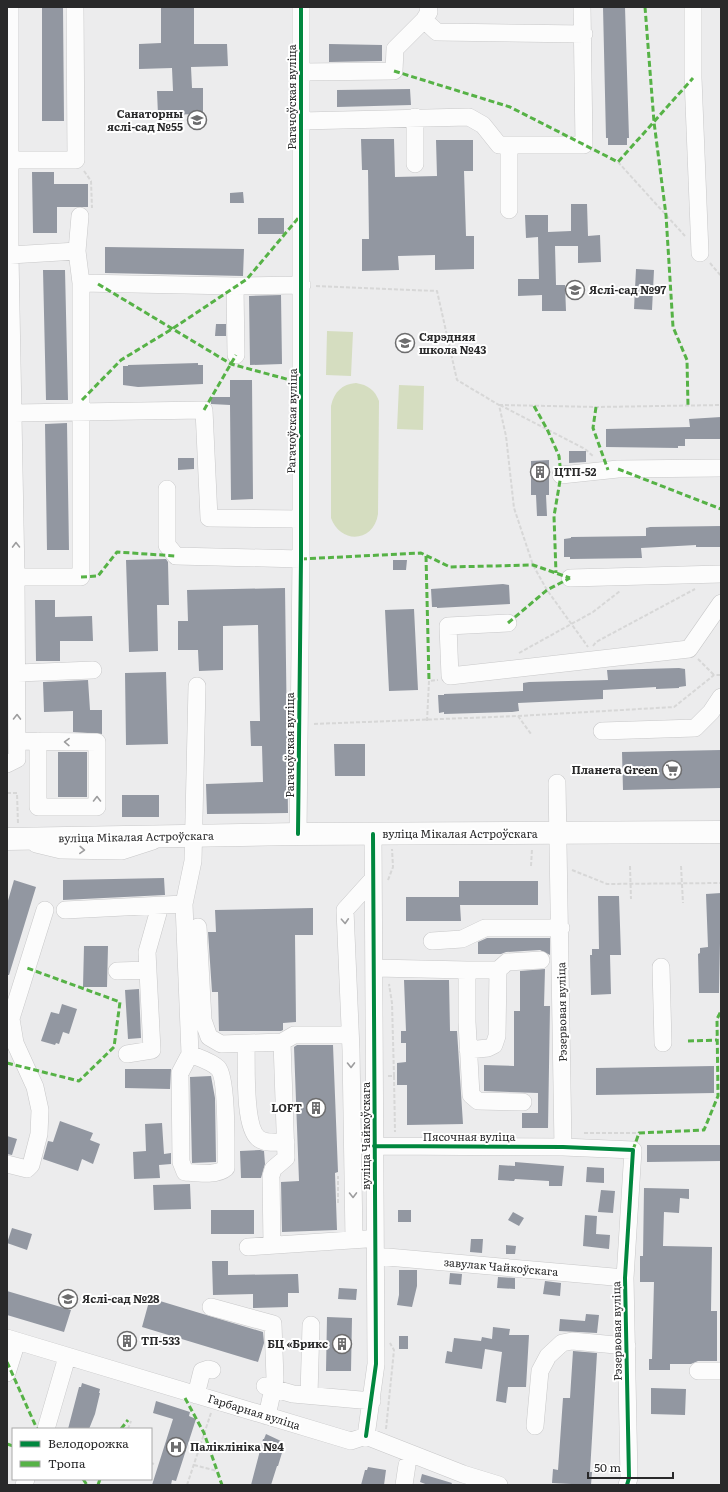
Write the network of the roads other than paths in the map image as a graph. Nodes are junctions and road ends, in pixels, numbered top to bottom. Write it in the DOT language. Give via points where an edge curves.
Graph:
graph roads {
  1 [pos="10,7"];
  2 [pos="75,7"];
  3 [pos="301,7"];
  4 [pos="582,7"];
  5 [pos="693,7"];
  6 [pos="426,14"];
  7 [pos="584,34"];
  8 [pos="302,72"];
  9 [pos="415,117"];
  10 [pos="301,121"];
  11 [pos="509,145"];
  12 [pos="10,160"];
  13 [pos="415,164"];
  14 [pos="509,210"];
  15 [pos="80,216"];
  16 [pos="77,251"];
  17 [pos="700,253"];
  18 [pos="10,255"];
  19 [pos="81,283"];
  20 [pos="302,285"];
  21 [pos="235,286"];
  22 [pos="236,356"];
  23 [pos="14,413"];
  24 [pos="82,413"];
  25 [pos="721,468"];
  26 [pos="561,475"];
  27 [pos="168,489"];
  28 [pos="300,519"];
  29 [pos="301,558"];
  30 [pos="721,574"];
  31 [pos="16,577"];
  32 [pos="570,578"];
  33 [pos="721,603"];
  34 [pos="508,622"];
  35 [pos="93,670"];
  36 [pos="18,673"];
  37 [pos="197,686"];
  38 [pos="721,697"];
  39 [pos="602,731"];
  40 [pos="38,741"];
  41 [pos="16,742"];
  42 [pos="7,764"];
  43 [pos="557,783"];
  44 [pos="721,832"];
  45 [pos="559,833"];
  46 [pos="298,834"];
  47 [pos="373,834"];
  48 [pos="194,837"];
  49 [pos="12,839"];
  50 [pos="373,879"];
  51 [pos="184,904"];
  52 [pos="160,906"];
  53 [pos="45,910"];
  54 [pos="65,910"];
  55 [pos="198,927"];
  56 [pos="561,928"];
  57 [pos="432,941"];
  58 [pos="541,960"];
  59 [pos="661,967"];
  60 [pos="375,968"];
  61 [pos="148,970"];
  62 [pos="467,970"];
  63 [pos="498,970"];
  64 [pos="117,971"];
  65 [pos="8,1022"];
  66 [pos="350,1035"];
  67 [pos="282,1042"];
  68 [pos="663,1043"];
  69 [pos="246,1044"];
  70 [pos="468,1050"];
  71 [pos="127,1054"];
  72 [pos="190,1054"];
  73 [pos="523,1102"];
  74 [pos="286,1142"];
  75 [pos="374,1146"];
  76 [pos="563,1147"];
  77 [pos="7,1164"];
  78 [pos="376,1238"];
  79 [pos="354,1240"];
  80 [pos="272,1245"];
  81 [pos="248,1247"];
  82 [pos="376,1256"];
  83 [pos="626,1278"];
  84 [pos="211,1307"];
  85 [pos="311,1325"];
  86 [pos="12,1340"];
  87 [pos="626,1346"];
  88 [pos="67,1357"];
  89 [pos="212,1370"];
  90 [pos="698,1371"];
  91 [pos="721,1371"];
  92 [pos="7,1373"];
  93 [pos="269,1387"];
  94 [pos="196,1395"];
  95 [pos="309,1396"];
  96 [pos="372,1401"];
  97 [pos="267,1416"];
  98 [pos="535,1426"];
  99 [pos="46,1428"];
  100 [pos="366,1436"];
  101 [pos="407,1465"];
  102 [pos="404,1485"];
  103 [pos="499,1485"];
  104 [pos="627,1485"];
  1 -- 12 [label="street"];
  2 -- 12 [label="street" via="76,160"];
  3 -- 8 [label="street, Рагачоўская вуліца"];
  4 -- 7 [label="street"];
  5 -- 17 [label="street" via="693,78"];
  6 -- 7 [label="street" via="437,32"];
  6 -- 8 [label="street" via="395,48 394,71"];
  7 -- 11 [label="street" via="584,144"];
  8 -- 10 [label="street, Рагачоўская вуліца"];
  9 -- 10 [label="street"];
  9 -- 11 [label="street" via="469,117 483,125 499,144"];
  9 -- 13 [label="street"];
  10 -- 20 [label="street, Рагачоўская вуліца"];
  11 -- 14 [label="street"];
  12 -- 18 [label="street"];
  15 -- 16 [label="street"];
  16 -- 18 [label="street"];
  16 -- 19 [label="street"];
  18 -- 23 [label="street"];
  19 -- 21 [label="street"];
  19 -- 24 [label="street"];
  20 -- 21 [label="street"];
  20 -- 28 [label="street, Рагачоўская вуліца"];
  21 -- 22 [label="street"];
  23 -- 24 [label="street"];
  31 -- 23 [label="street, one-way"];
  24 -- 28 [label="street" via="204,410 209,518"];
  24 -- 31 [label="street" via="81,577"];
  25 -- 26 [label="street" via="608,470"];
  27 -- 29 [label="street" via="167,545 176,556"];
  28 -- 29 [label="street, Рагачоўская вуліца"];
  29 -- 46 [label="street, Рагачоўская вуліца"];
  30 -- 32 [label="street"];
  31 -- 36 [label="street"];
  33 -- 34 [label="street" via="688,649 450,676 448,626"];
  35 -- 36 [label="street"];
  41 -- 36 [label="street, one-way"];
  37 -- 48 [label="street"];
  38 -- 39 [label="street" via="695,728"];
  40 -- 40 [label="street, one-way" via="38,807 97,807 97,742"];
  40 -- 41 [label="street"];
  41 -- 42 [label="street" via="17,759"];
  43 -- 45 [label="street, Рэзервовая вуліца"];
  44 -- 45 [label="main road, вуліца Мікалая Астроўскага"];
  45 -- 47 [label="main road, вуліца Мікалая Астроўскага"];
  45 -- 56 [label="street, Рэзервовая вуліца"];
  46 -- 47 [label="main road, вуліца Мікалая Астроўскага"];
  46 -- 48 [label="main road, вуліца Мікалая Астроўскага"];
  47 -- 50 [label="street, вуліца Чайкоўскага"];
  48 -- 49 [label="main road, вуліца Мікалая Астроўскага"];
  48 -- 51 [label="street" via="193,861"];
  50 -- 60 [label="street, вуліца Чайкоўскага"];
  50 -- 66 [label="street, one-way" via="345,910"];
  51 -- 52 [label="street"];
  51 -- 72 [label="street"];
  52 -- 54 [label="street"];
  52 -- 61 [label="street" via="147,952"];
  53 -- 65 [label="street"];
  55 -- 69 [label="street" via="203,1020 209,1037 221,1044"];
  56 -- 57 [label="street" via="485,928 462,939"];
  56 -- 76 [label="street, Рэзервовая вуліца"];
  58 -- 63 [label="street" via="507,962"];
  59 -- 68 [label="street"];
  60 -- 62 [label="street"];
  60 -- 75 [label="street, вуліца Чайкоўскага"];
  61 -- 64 [label="street"];
  61 -- 71 [label="street" via="152,1050"];
  62 -- 63 [label="street"];
  62 -- 70 [label="street"];
  63 -- 70 [label="street" via="497,1036 494,1045"];
  65 -- 77 [label="street" via="35,1087 40,1110 39,1134 31,1165 27,1169"];
  66 -- 67 [label="street" via="294,1035"];
  66 -- 79 [label="street, one-way"];
  67 -- 69 [label="street"];
  67 -- 74 [label="street"];
  69 -- 74 [label="street" via="252,1131 259,1139"];
  70 -- 73 [label="street" via="471,1095 478,1101"];
  72 -- 72 [label="street" via="210,1062 219,1068 222,1074 226,1163 223,1170 185,1172 181,1162 180,1073"];
  74 -- 80 [label="street" via="286,1158 273,1169 271,1176"];
  75 -- 76 [label="street, Пясочная вуліца"];
  75 -- 78 [label="street, вуліца Чайкоўскага"];
  76 -- 83 [label="street, Рэзервовая вуліца" via="633,1150"];
  78 -- 79 [label="street"];
  78 -- 82 [label="street, вуліца Чайкоўскага"];
  79 -- 80 [label="street"];
  80 -- 81 [label="street"];
  82 -- 83 [label="street, завулак Чайкоўскага"];
  82 -- 96 [label="street, вуліца Чайкоўскага" via="376,1364"];
  83 -- 87 [label="street, Рэзервовая вуліца"];
  84 -- 93 [label="street" via="273,1324 274,1379"];
  85 -- 95 [label="street"];
  86 -- 88 [label="street, Гарбарная вуліца"];
  86 -- 92 [label="street"];
  87 -- 98 [label="street" via="572,1341 562,1343 548,1356 540,1371"];
  87 -- 104 [label="street, Рэзервовая вуліца" via="629,1478"];
  88 -- 94 [label="street, Гарбарная вуліца"];
  88 -- 99 [label="street"];
  89 -- 94 [label="street" via="202,1371"];
  90 -- 91 [label="street"];
  93 -- 95 [label="street"];
  93 -- 97 [label="street"];
  94 -- 97 [label="street, Гарбарная вуліца"];
  95 -- 96 [label="street"];
  96 -- 100 [label="street, вуліца Чайкоўскага"];
  97 -- 100 [label="street, Гарбарная вуліца" via="351,1440"];
  100 -- 103 [label="street, Гарбарная вуліца" via="463,1474"];
  101 -- 102 [label="street"];
}
